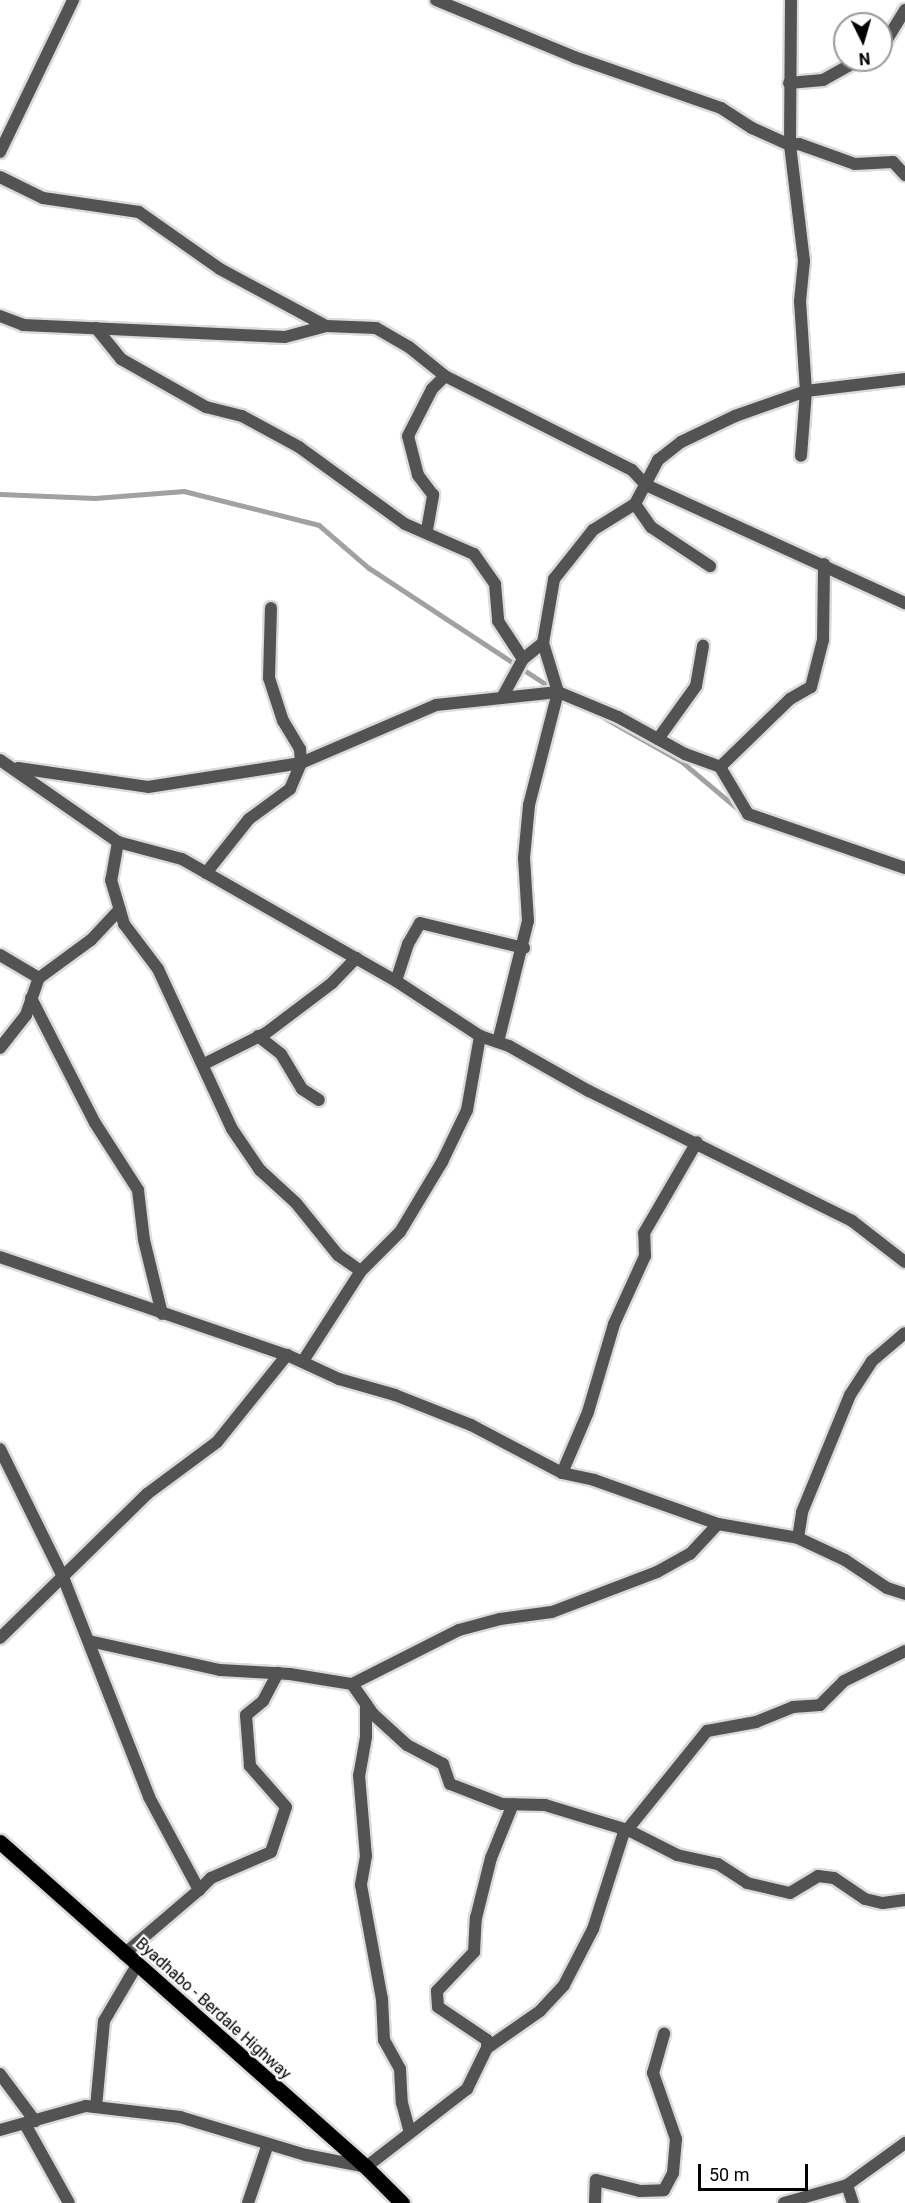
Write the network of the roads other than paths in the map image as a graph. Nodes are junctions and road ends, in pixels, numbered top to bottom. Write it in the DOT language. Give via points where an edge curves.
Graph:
graph roads {
  1 [pos="73,0"];
  2 [pos="436,0"];
  3 [pos="791,0"];
  4 [pos="453,3"];
  5 [pos="905,10"];
  6 [pos="893,30"];
  7 [pos="837,72"];
  8 [pos="789,83"];
  9 [pos="790,145"];
  10 [pos="0,152"];
  11 [pos="905,175"];
  12 [pos="0,177"];
  13 [pos="0,316"];
  14 [pos="326,326"];
  15 [pos="96,328"];
  16 [pos="445,376"];
  17 [pos="905,379"];
  18 [pos="806,391"];
  19 [pos="801,456"];
  20 [pos="646,485"];
  21 [pos="635,504"];
  22 [pos="427,531"];
  23 [pos="824,564"];
  24 [pos="710,566"];
  25 [pos="905,603"];
  26 [pos="271,608"];
  27 [pos="543,643"];
  28 [pos="703,646"];
  29 [pos="523,659"];
  30 [pos="558,692"];
  31 [pos="503,696"];
  32 [pos="658,739"];
  33 [pos="0,760"];
  34 [pos="301,763"];
  35 [pos="720,767"];
  36 [pos="14,768"];
  37 [pos="118,842"];
  38 [pos="905,868"];
  39 [pos="206,873"];
  40 [pos="120,909"];
  41 [pos="524,948"];
  42 [pos="0,955"];
  43 [pos="356,958"];
  44 [pos="39,978"];
  45 [pos="396,981"];
  46 [pos="32,998"];
  47 [pos="258,1036"];
  48 [pos="480,1036"];
  49 [pos="498,1042"];
  50 [pos="0,1048"];
  51 [pos="204,1064"];
  52 [pos="319,1100"];
  53 [pos="697,1142"];
  54 [pos="0,1257"];
  55 [pos="905,1262"];
  56 [pos="360,1271"];
  57 [pos="162,1314"];
  58 [pos="905,1333"];
  59 [pos="287,1354"];
  60 [pos="303,1361"];
  61 [pos="0,1449"];
  62 [pos="562,1473"];
  63 [pos="718,1524"];
  64 [pos="798,1538"];
  65 [pos="63,1576"];
  66 [pos="905,1593"];
  67 [pos="0,1638"];
  68 [pos="89,1641"];
  69 [pos="905,1651"];
  70 [pos="278,1673"];
  71 [pos="352,1684"];
  72 [pos="366,1704"];
  73 [pos="513,1804"];
  74 [pos="628,1830"];
  75 [pos="0,1842"];
  76 [pos="199,1890"];
  77 [pos="905,1900"];
  78 [pos="124,1954"];
  79 [pos="136,1965"];
  80 [pos="664,2034"];
  81 [pos="487,2048"];
  82 [pos="0,2073"];
  83 [pos="96,2107"];
  84 [pos="30,2123"];
  85 [pos="0,2130"];
  86 [pos="410,2132"];
  87 [pos="905,2143"];
  88 [pos="268,2144"];
  89 [pos="366,2167"];
  90 [pos="847,2185"];
  91 [pos="789,2202"];
  92 [pos="69,2203"];
  93 [pos="249,2203"];
  94 [pos="402,2203"];
  95 [pos="595,2203"];
  96 [pos="853,2203"];
  1 -- 10 [label="street"];
  2 -- 4 [label="street"];
  3 -- 8 [label="street"];
  4 -- 9 [label="street" via="574,57 722,108 752,128"];
  5 -- 6 [label="street"];
  7 -- 8 [label="street" via="823,80"];
  8 -- 9 [label="street" via="793,111"];
  9 -- 11 [label="street" via="799,144 855,164 893,162"];
  9 -- 18 [label="street" via="804,261 800,301"];
  12 -- 14 [label="street" via="43,198 139,212 220,269"];
  13 -- 15 [label="street" via="23,325"];
  14 -- 15 [label="street" via="285,337"];
  14 -- 16 [label="street" via="376,328 409,347"];
  15 -- 22 [label="street" via="121,359 206,407 242,416 299,447 405,524"];
  16 -- 20 [label="street" via="632,470"];
  16 -- 22 [label="street" via="432,389 408,436 418,475 433,495"];
  17 -- 18 [label="street"];
  18 -- 19 [label="street"];
  18 -- 20 [label="street" via="735,416 681,442 658,460"];
  20 -- 21 [label="street"];
  20 -- 23 [label="street"];
  21 -- 24 [label="street" via="651,527"];
  21 -- 27 [label="street" via="593,530 554,579"];
  22 -- 29 [label="street" via="474,554 495,584 498,621"];
  23 -- 25 [label="street"];
  23 -- 35 [label="street" via="823,640 812,687 790,699"];
  26 -- 34 [label="street" via="269,678 283,721 300,749"];
  27 -- 29 [label="street"];
  27 -- 30 [label="street"];
  28 -- 32 [label="street" via="696,686"];
  29 -- 31 [label="street"];
  30 -- 31 [label="street"];
  30 -- 32 [label="street"];
  30 -- 41 [label="street" via="529,806 524,858 528,921"];
  31 -- 34 [label="street" via="436,705"];
  32 -- 35 [label="street"];
  33 -- 36 [label="street"];
  34 -- 36 [label="street" via="148,787"];
  34 -- 39 [label="street" via="290,789 249,819"];
  35 -- 38 [label="street" via="748,814"];
  36 -- 37 [label="street"];
  37 -- 39 [label="street" via="182,859"];
  37 -- 40 [label="street" via="111,880"];
  39 -- 43 [label="street"];
  40 -- 44 [label="street" via="91,940"];
  40 -- 51 [label="street" via="124,924 158,969"];
  41 -- 45 [label="street" via="420,923 408,944"];
  41 -- 49 [label="street"];
  42 -- 44 [label="street"];
  43 -- 45 [label="street"];
  43 -- 47 [label="street" via="332,983"];
  44 -- 46 [label="street"];
  45 -- 48 [label="street"];
  46 -- 50 [label="street" via="26,1016"];
  46 -- 57 [label="street" via="90,1113 138,1190 144,1240"];
  47 -- 51 [label="street"];
  47 -- 52 [label="street" via="281,1054 302,1089"];
  48 -- 49 [label="street"];
  48 -- 56 [label="street" via="467,1110 442,1162 400,1232"];
  49 -- 53 [label="street"];
  51 -- 56 [label="street" via="232,1130 260,1170 296,1203 338,1255"];
  53 -- 55 [label="street" via="852,1221"];
  53 -- 62 [label="street" via="644,1233 645,1256 614,1324 588,1412"];
  54 -- 57 [label="street"];
  56 -- 60 [label="street"];
  57 -- 59 [label="street"];
  58 -- 64 [label="street" via="872,1361 850,1395 802,1512"];
  59 -- 60 [label="street"];
  59 -- 65 [label="street" via="217,1442 147,1494"];
  60 -- 62 [label="street" via="339,1379 395,1395 471,1425"];
  61 -- 65 [label="street"];
  62 -- 63 [label="street" via="594,1480"];
  63 -- 64 [label="street"];
  63 -- 71 [label="street" via="690,1554 657,1572 552,1612 500,1618 459,1630"];
  64 -- 66 [label="street" via="845,1560 887,1588"];
  65 -- 67 [label="street"];
  65 -- 68 [label="street"];
  68 -- 70 [label="street" via="220,1670"];
  68 -- 76 [label="street" via="149,1797"];
  69 -- 74 [label="street" via="844,1681 820,1705 793,1707 756,1722 707,1731"];
  70 -- 71 [label="street"];
  70 -- 76 [label="street" via="263,1701 246,1715 250,1766 286,1807 271,1852 211,1878"];
  71 -- 72 [label="street"];
  72 -- 73 [label="street" via="407,1744 443,1764 450,1784 502,1804"];
  72 -- 86 [label="street" via="366,1737 359,1775 366,1856 361,1885 382,1999 384,2040 399,2069"];
  73 -- 74 [label="street" via="545,1805"];
  73 -- 81 [label="street" via="491,1858 476,1918 474,1952 437,1991 438,2007 487,2040"];
  74 -- 77 [label="street" via="677,1855 718,1864 747,1883 790,1893 818,1876 834,1878 866,1899 883,1903"];
  74 -- 81 [label="street" via="623,1835 593,1929 564,1985 540,2011"];
  75 -- 78 [label="main road, Byadhabo - Berdale Highway"];
  76 -- 78 [label="street"];
  78 -- 79 [label="main road, Byadhabo - Berdale Highway"];
  79 -- 83 [label="street" via="104,2021"];
  79 -- 89 [label="main road, Byadhabo - Berdale Highway"];
  80 -- 95 [label="street" via="653,2073 676,2139 673,2173 664,2190 640,2191 596,2180"];
  81 -- 86 [label="street" via="466,2089"];
  82 -- 84 [label="street"];
  83 -- 84 [label="street" via="86,2106"];
  83 -- 88 [label="street" via="180,2117"];
  84 -- 85 [label="street"];
  84 -- 92 [label="street"];
  86 -- 89 [label="street"];
  87 -- 90 [label="street"];
  88 -- 89 [label="street"];
  88 -- 93 [label="street"];
  89 -- 94 [label="main road, Byadhabo - Berdale Highway"];
  90 -- 91 [label="street"];
  90 -- 96 [label="street"];
}
